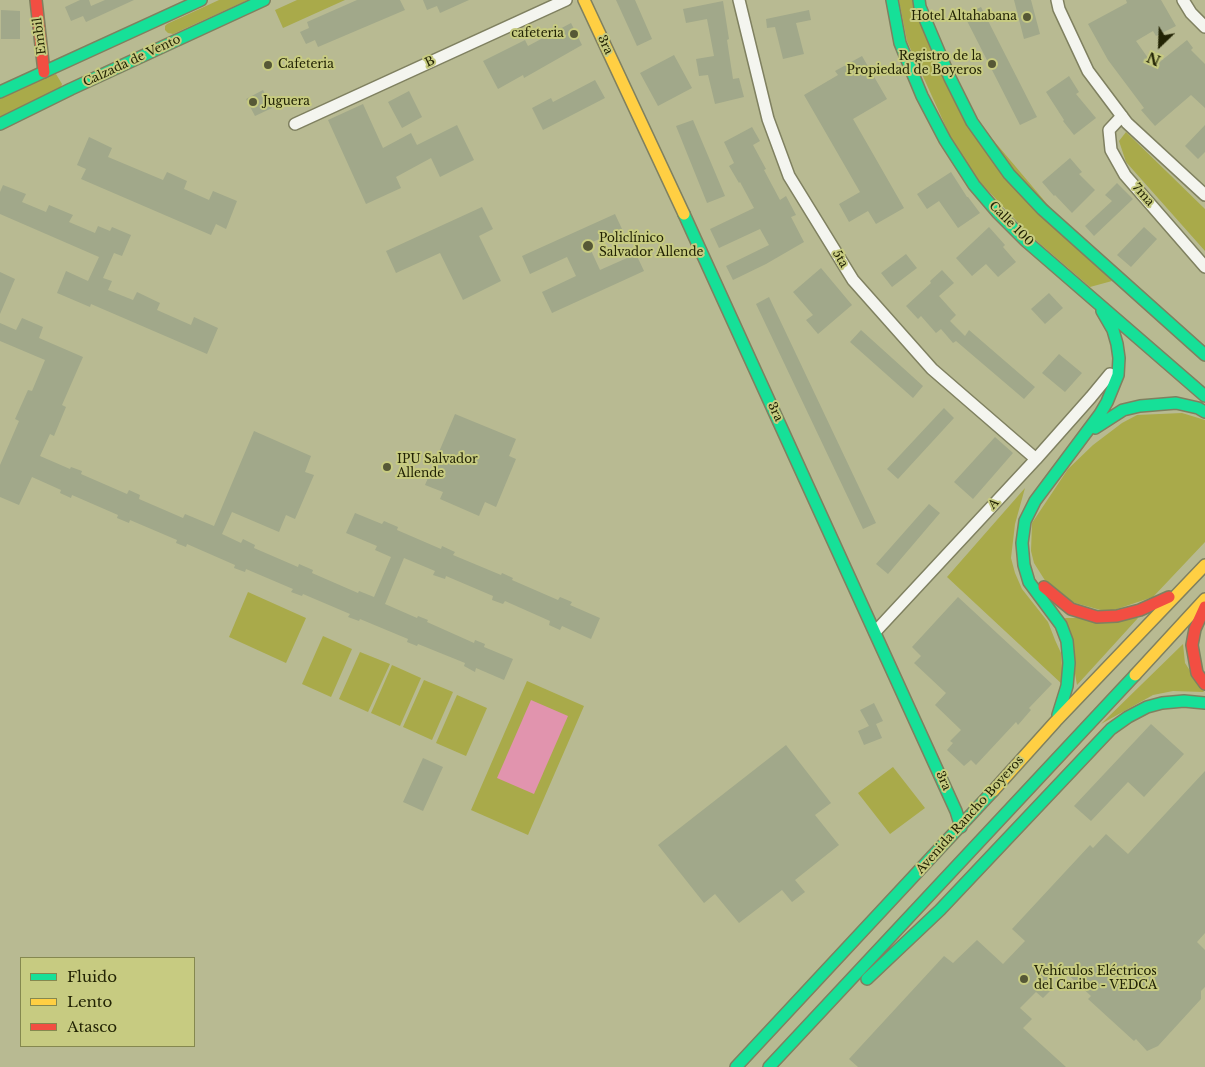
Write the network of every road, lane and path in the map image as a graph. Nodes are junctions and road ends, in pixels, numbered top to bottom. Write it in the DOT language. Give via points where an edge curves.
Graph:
graph roads {
  1 [pos="36,0"];
  2 [pos="201,0"];
  3 [pos="264,0"];
  4 [pos="566,0"];
  5 [pos="584,0"];
  6 [pos="739,0"];
  7 [pos="892,0"];
  8 [pos="919,0"];
  9 [pos="1057,0"];
  10 [pos="1183,0"];
  11 [pos="156,21"];
  12 [pos="1205,27"];
  13 [pos="166,45"];
  14 [pos="42,54"];
  15 [pos="58,66"];
  16 [pos="44,72"];
  17 [pos="71,89"];
  18 [pos="0,92"];
  19 [pos="1122,116"];
  20 [pos="0,124"];
  21 [pos="295,124"];
  22 [pos="1205,195"];
  23 [pos="1205,267"];
  24 [pos="1096,301"];
  25 [pos="1205,355"];
  26 [pos="1110,374"];
  27 [pos="1205,396"];
  28 [pos="1205,412"];
  29 [pos="1077,444"];
  30 [pos="1036,459"];
  31 [pos="1022,550"];
  32 [pos="1205,565"];
  33 [pos="1196,575"];
  34 [pos="1205,599"];
  35 [pos="1205,607"];
  36 [pos="875,632"];
  37 [pos="1205,684"];
  38 [pos="1205,704"];
  39 [pos="1056,721"];
  40 [pos="961,827"];
  41 [pos="799,1033"];
  42 [pos="736,1067"];
  43 [pos="769,1067"];
  1 -- 14 [label="main road, Embil"];
  2 -- 11 [label="main road, Calzada de Vento"];
  3 -- 13 [label="main road, Calzada de Vento"];
  4 -- 21 [label="street, B"];
  5 -- 36 [label="main road, 3ra"];
  6 -- 30 [label="street, 5ta" via="768,119 789,176 852,280 932,368"];
  7 -- 24 [label="main road, Calle 100" via="900,42 922,96 974,185 1026,241"];
  8 -- 25 [label="main road" via="950,78 972,122 1009,174 1042,209"];
  9 -- 19 [label="street" via="1088,71"];
  10 -- 12 [label="street" via="1191,14"];
  11 -- 13 [label="main road" via="153,28 155,37"];
  11 -- 15 [label="main road, Calzada de Vento"];
  13 -- 17 [label="main road, Calzada de Vento"];
  14 -- 15 [label="main road"];
  14 -- 16 [label="main road, Embil"];
  15 -- 16 [label="main road, Calzada de Vento"];
  15 -- 17 [label="main road" via="68,68 73,74 75,82"];
  16 -- 18 [label="main road, Calzada de Vento"];
  17 -- 20 [label="main road, Calzada de Vento"];
  19 -- 22 [label="street"];
  19 -- 23 [label="street, 7ma" via="1109,130 1111,150 1125,175"];
  24 -- 27 [label="main road, Calle 100"];
  24 -- 29 [label="main road" via="1113,330 1119,358 1118,375 1104,408"];
  26 -- 30 [label="street, A"];
  28 -- 29 [label="main road" via="1176,404 1123,410"];
  29 -- 31 [label="main road" via="1042,489 1025,521"];
  30 -- 36 [label="street, A"];
  31 -- 33 [label="main road" via="1035,576 1050,594 1072,609 1097,617 1117,616 1149,606 1181,589"];
  31 -- 39 [label="main road" via="1029,582 1061,625 1067,641 1067,686"];
  32 -- 33 [label="main road, Avenida Rancho Boyeros"];
  33 -- 39 [label="main road, Avenida Rancho Boyeros"];
  34 -- 41 [label="main road, Avenida Rancho Boyeros"];
  35 -- 37 [label="main road" via="1192,645 1197,673"];
  36 -- 40 [label="main road, 3ra"];
  38 -- 41 [label="main road" via="1184,701 1162,703 1111,729 914,935 850,993"];
  39 -- 40 [label="main road, Avenida Rancho Boyeros"];
  40 -- 42 [label="main road, Avenida Rancho Boyeros"];
  41 -- 43 [label="main road, Avenida Rancho Boyeros"];
}
